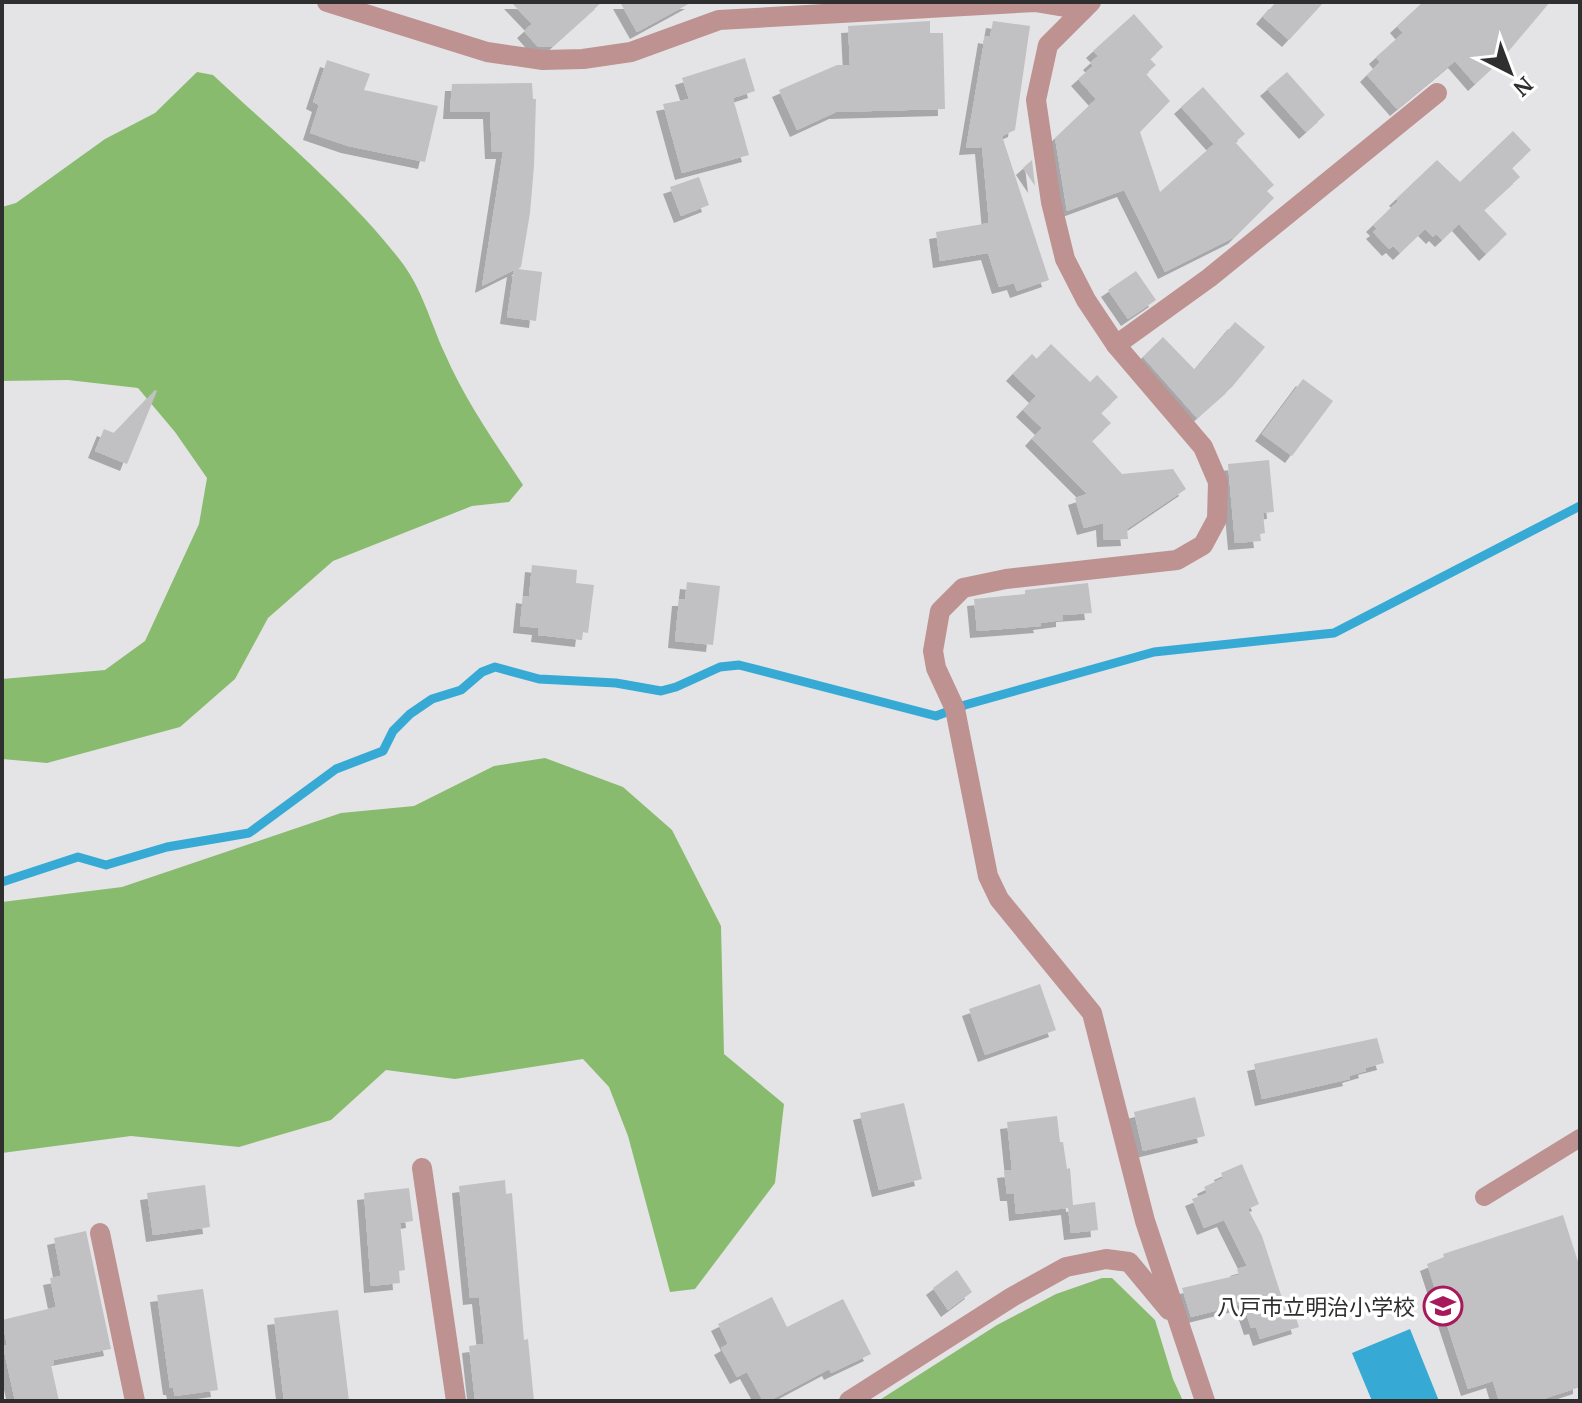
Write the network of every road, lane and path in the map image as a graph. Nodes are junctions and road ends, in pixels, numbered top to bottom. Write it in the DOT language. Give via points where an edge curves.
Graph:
graph roads {
  1 [pos="327,2"];
  2 [pos="1087,6"];
  3 [pos="1437,93"];
  4 [pos="1116,345"];
  5 [pos="1580,1138"];
  6 [pos="422,1168"];
  7 [pos="1484,1197"];
  8 [pos="100,1233"];
  9 [pos="1177,1319"];
  10 [pos="135,1401"];
  11 [pos="456,1401"];
  12 [pos="849,1401"];
  13 [pos="1205,1401"];
  1 -- 2 [label="street" via="487,52 543,60 631,52 719,20 1035,2"];
  2 -- 4 [label="street" via="1048,45 1036,100 1065,259"];
  3 -- 4 [label="street" via="1209,278"];
  4 -- 9 [label="street" via="1203,447 1218,482 1217,519 1203,545 1177,560 963,588 940,611 933,651 955,709 988,876 999,899 1092,1013 1145,1221"];
  5 -- 7 [label="lane"];
  6 -- 11 [label="street"];
  8 -- 10 [label="street"];
  9 -- 12 [label="street" via="1129,1262 1106,1259 1066,1267"];
  9 -- 13 [label="street"];
}
